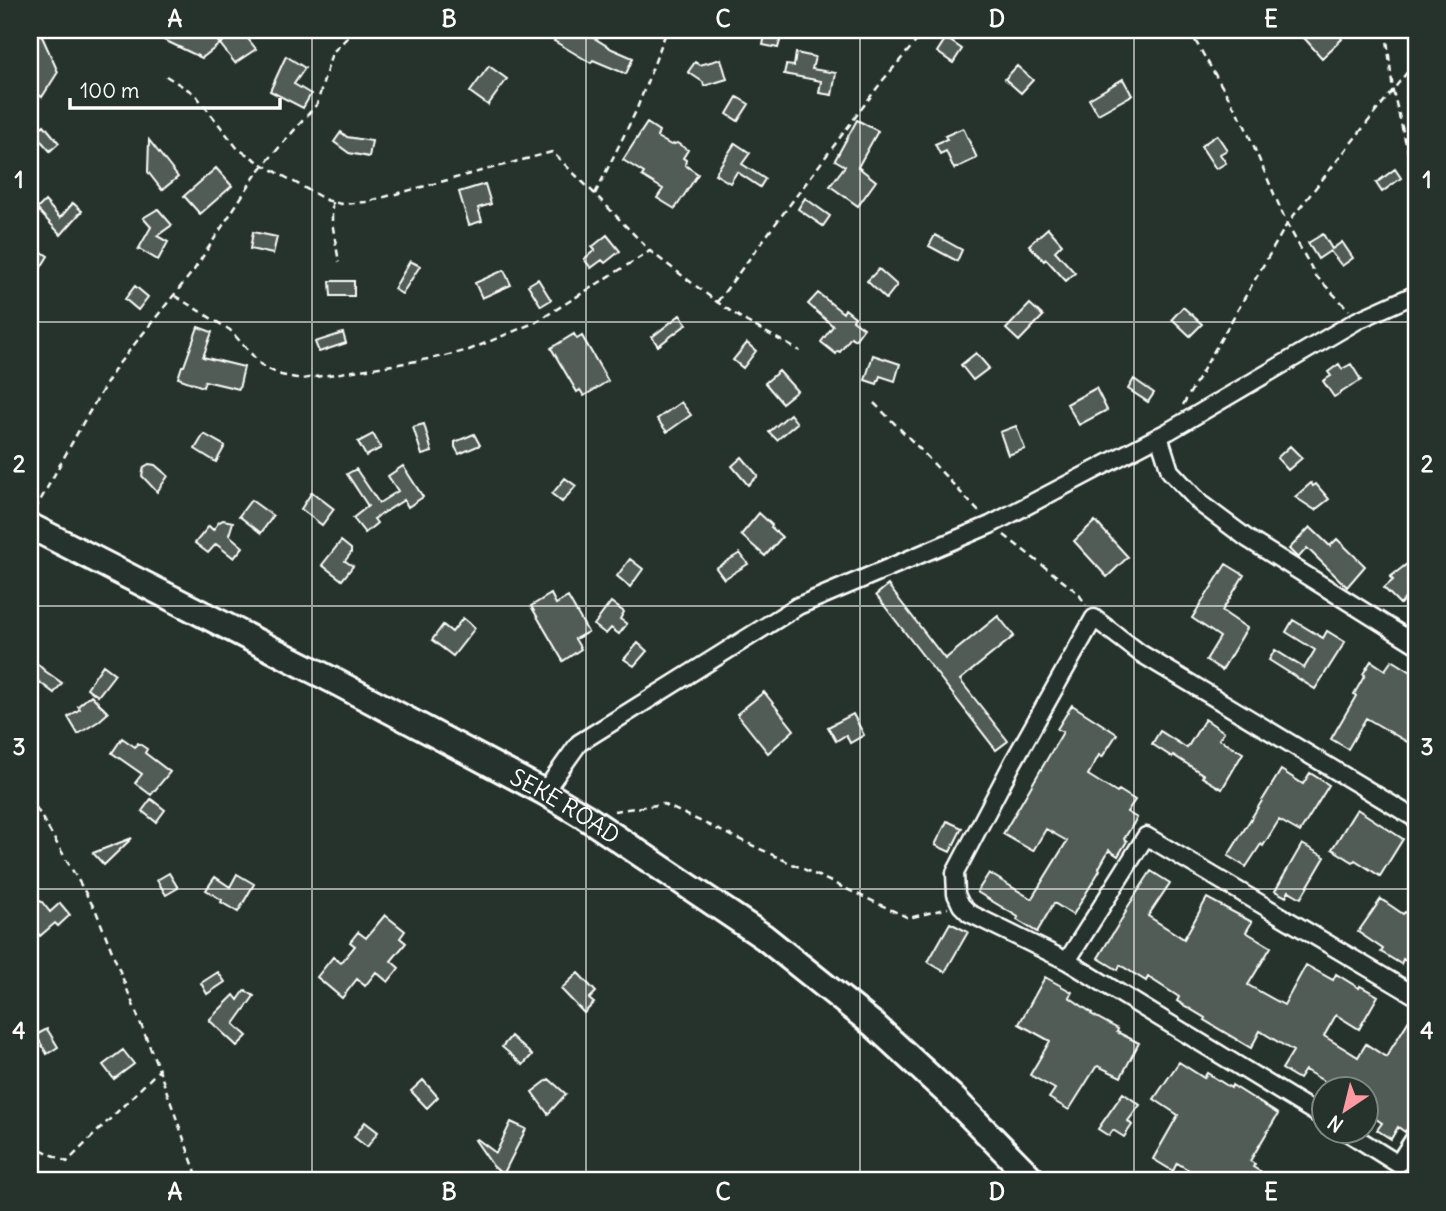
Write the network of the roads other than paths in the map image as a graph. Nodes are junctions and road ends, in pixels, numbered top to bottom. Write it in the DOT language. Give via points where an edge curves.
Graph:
graph roads {
  1 [pos="1416,294"];
  2 [pos="1164,434"];
  3 [pos="30,526"];
  4 [pos="1416,644"];
  5 [pos="544,792"];
  6 [pos="1416,819"];
  7 [pos="1067,961"];
  8 [pos="1416,996"];
  9 [pos="1310,1109"];
  10 [pos="1416,1136"];
  11 [pos="1366,1144"];
  12 [pos="1034,1181"];
  1 -- 2 [label="street" via="1358,320"];
  2 -- 4 [label="street" via="1170,471 1201,504 1248,539"];
  2 -- 5 [label="street" via="990,525 798,606 579,744"];
  3 -- 5 [label="main road, SEKE ROAD"];
  5 -- 12 [label="main road, SEKE ROAD" via="764,937 874,1025"];
  6 -- 7 [label="street" via="1140,653 1094,618 955,873 956,894 969,913"];
  7 -- 8 [label="street" via="1146,836"];
  7 -- 9 [label="street"];
  10 -- 11 [label="street" via="1398,1164"];
}
